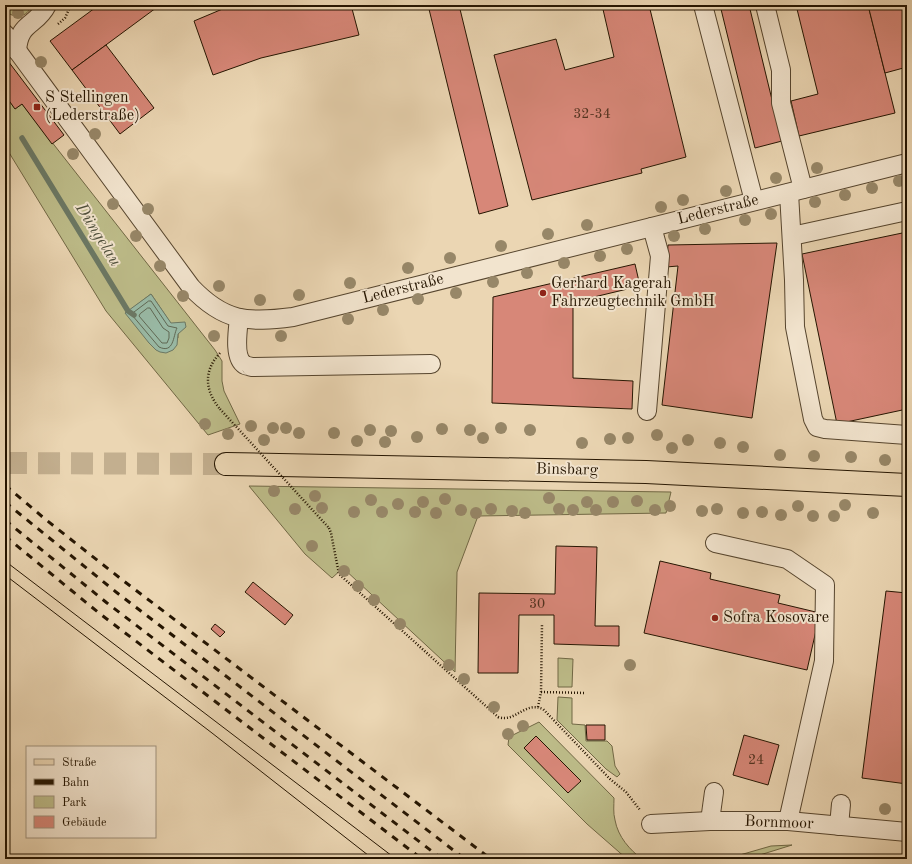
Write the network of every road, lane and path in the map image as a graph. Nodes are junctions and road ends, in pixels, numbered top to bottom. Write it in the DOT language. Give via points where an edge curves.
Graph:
graph roads {
  1 [pos="47,5"];
  2 [pos="703,5"];
  3 [pos="765,5"];
  4 [pos="5,34"];
  5 [pos="17,51"];
  6 [pos="907,163"];
  7 [pos="796,191"];
  8 [pos="754,201"];
  9 [pos="907,210"];
  10 [pos="652,227"];
  11 [pos="792,236"];
  12 [pos="239,318"];
  13 [pos="236,341"];
  14 [pos="431,364"];
  15 [pos="647,411"];
  16 [pos="907,435"];
  17 [pos="226,464"];
  18 [pos="907,485"];
  19 [pos="715,544"];
  20 [pos="542,624"];
  21 [pos="541,692"];
  22 [pos="586,693"];
  23 [pos="538,707"];
  24 [pos="714,792"];
  25 [pos="841,804"];
  26 [pos="710,821"];
  27 [pos="788,821"];
  28 [pos="651,824"];
  29 [pos="839,826"];
  30 [pos="907,832"];
  1 -- 5 [label="street" via="22,32"];
  2 -- 8 [label="street"];
  3 -- 7 [label="street" via="781,70 781,103"];
  4 -- 5 [label="street, Lederstraße"];
  5 -- 12 [label="street, Lederstraße" via="191,287 215,308"];
  6 -- 7 [label="street, Lederstraße"];
  7 -- 8 [label="street, Lederstraße"];
  7 -- 11 [label="street"];
  8 -- 10 [label="street, Lederstraße"];
  9 -- 11 [label="street"];
  10 -- 12 [label="street, Lederstraße" via="293,317 254,320"];
  10 -- 15 [label="street" via="660,256"];
  11 -- 16 [label="street" via="795,327 816,427"];
  12 -- 13 [label="street"];
  13 -- 14 [label="street" via="242,362 251,367"];
  13 -- 23 [label="path, bridge" via="216,357 209,373 211,395 220,409 329,528 339,574 498,717 506,719 527,708"];
  17 -- 18 [label="main road, Binsbarg" via="646,472"];
  19 -- 27 [label="street" via="788,559 825,585 824,661"];
  20 -- 21 [label="path"];
  21 -- 22 [label="path"];
  21 -- 23 [label="path"];
  23 -- 28 [label="path" via="543,709 610,779 626,792"];
  24 -- 26 [label="street"];
  25 -- 29 [label="street"];
  26 -- 27 [label="street, Bornmoor"];
  26 -- 28 [label="street, Bornmoor"];
  27 -- 29 [label="street, Bornmoor"];
  29 -- 30 [label="street, Bornmoor"];
}
